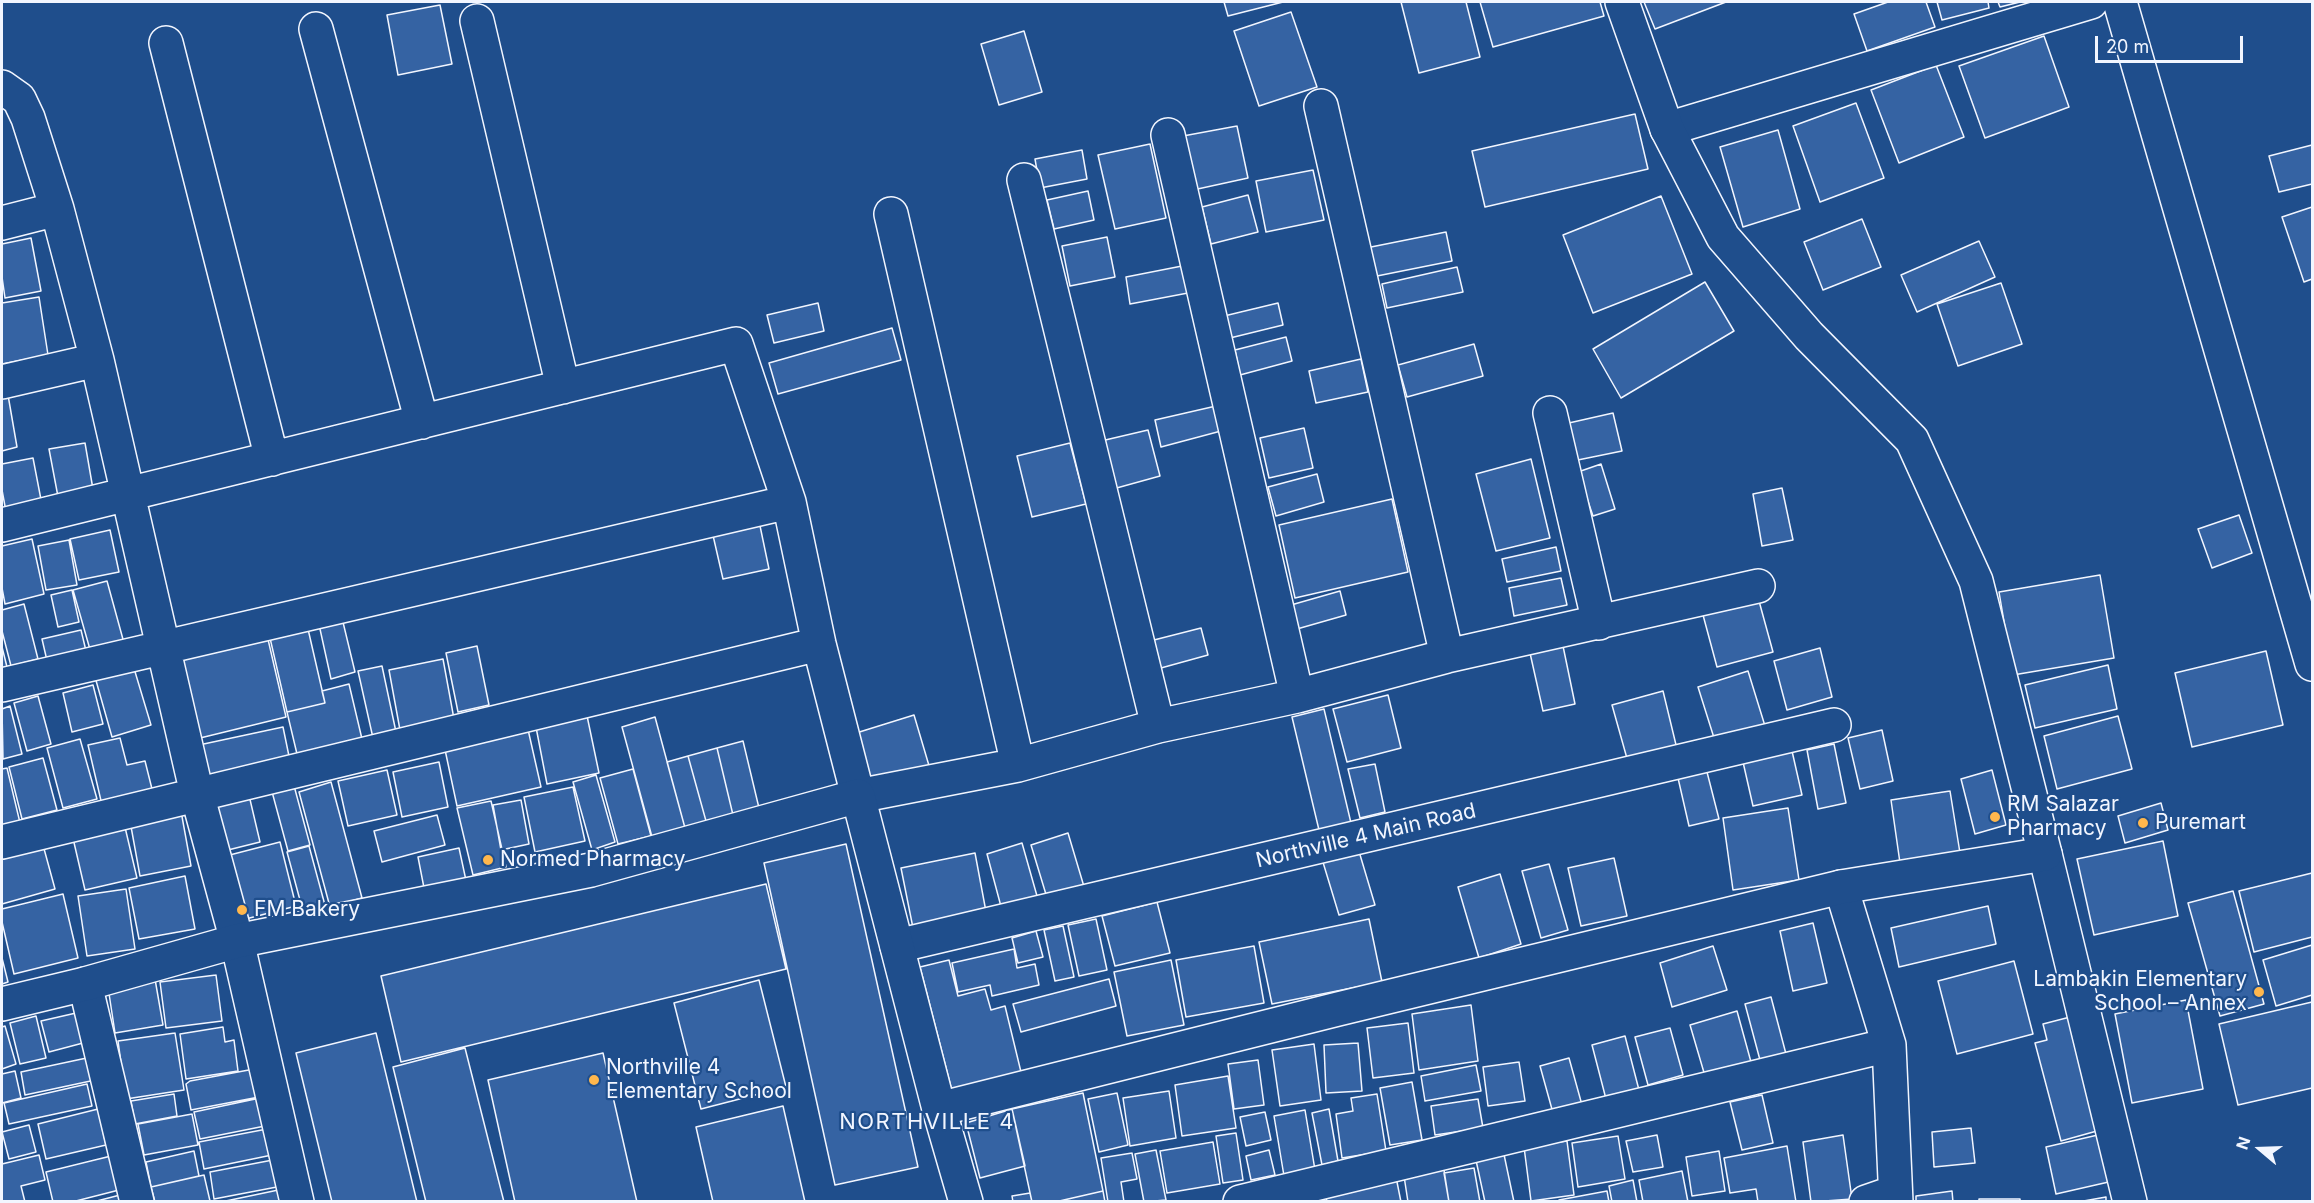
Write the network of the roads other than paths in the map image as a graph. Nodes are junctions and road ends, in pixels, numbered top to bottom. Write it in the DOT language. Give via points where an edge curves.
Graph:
graph roads {
  1 [pos="1622,2"];
  2 [pos="2091,2"];
  3 [pos="2120,2"];
  4 [pos="477,21"];
  5 [pos="316,29"];
  6 [pos="166,43"];
  7 [pos="2,87"];
  8 [pos="1321,106"];
  9 [pos="1667,129"];
  10 [pos="1168,135"];
  11 [pos="1024,180"];
  12 [pos="57,209"];
  13 [pos="891,214"];
  14 [pos="2,223"];
  15 [pos="97,360"];
  16 [pos="2,382"];
  17 [pos="563,387"];
  18 [pos="1550,413"];
  19 [pos="422,422"];
  20 [pos="272,459"];
  21 [pos="128,494"];
  22 [pos="789,502"];
  23 [pos="2,525"];
  24 [pos="1758,586"];
  25 [pos="1599,623"];
  26 [pos="819,644"];
  27 [pos="164,647"];
  28 [pos="1447,656"];
  29 [pos="2313,664"];
  30 [pos="2,685"];
  31 [pos="1297,696"];
  32 [pos="1834,725"];
  33 [pos="1158,726"];
  34 [pos="1018,765"];
  35 [pos="197,795"];
  36 [pos="858,796"];
  37 [pos="2,842"];
  38 [pos="2045,854"];
  39 [pos="1841,888"];
  40 [pos="237,941"];
  41 [pos="897,946"];
  42 [pos="85,984"];
  43 [pos="2,1004"];
  44 [pos="1889,1045"];
  45 [pos="939,1109"];
  46 [pos="1886,1198"];
  47 [pos="137,1202"];
  48 [pos="297,1202"];
  49 [pos="966,1202"];
  50 [pos="1240,1202"];
  51 [pos="2130,1202"];
  1 -- 9 [label="street"];
  2 -- 9 [label="street"];
  3 -- 29 [label="street"];
  4 -- 17 [label="street"];
  5 -- 19 [label="street"];
  6 -- 20 [label="street"];
  7 -- 12 [label="street" via="19,99 28,118"];
  8 -- 28 [label="street"];
  9 -- 38 [label="street" via="1724,237 1809,336 1912,440 1976,581"];
  10 -- 31 [label="street"];
  11 -- 33 [label="street"];
  12 -- 14 [label="street"];
  12 -- 15 [label="street"];
  13 -- 34 [label="street"];
  15 -- 16 [label="street"];
  15 -- 21 [label="street"];
  17 -- 19 [label="street"];
  17 -- 22 [label="street" via="736,344"];
  18 -- 25 [label="street"];
  19 -- 20 [label="street"];
  20 -- 21 [label="street"];
  21 -- 23 [label="street"];
  21 -- 27 [label="street"];
  22 -- 26 [label="street"];
  22 -- 27 [label="street"];
  24 -- 25 [label="street"];
  25 -- 28 [label="street"];
  26 -- 35 [label="street"];
  26 -- 36 [label="street"];
  27 -- 30 [label="street"];
  27 -- 35 [label="street"];
  28 -- 31 [label="street"];
  31 -- 33 [label="street"];
  32 -- 41 [label="street, Northville 4 Main Road"];
  33 -- 34 [label="street"];
  34 -- 36 [label="street"];
  35 -- 37 [label="street"];
  35 -- 40 [label="street"];
  36 -- 40 [label="street" via="591,870"];
  36 -- 41 [label="street"];
  38 -- 39 [label="street"];
  38 -- 51 [label="street"];
  39 -- 44 [label="street"];
  39 -- 45 [label="street"];
  40 -- 42 [label="street"];
  40 -- 48 [label="street"];
  41 -- 45 [label="street"];
  42 -- 43 [label="street"];
  42 -- 47 [label="street"];
  44 -- 46 [label="street"];
  44 -- 50 [label="street"];
  45 -- 49 [label="street"];
}
